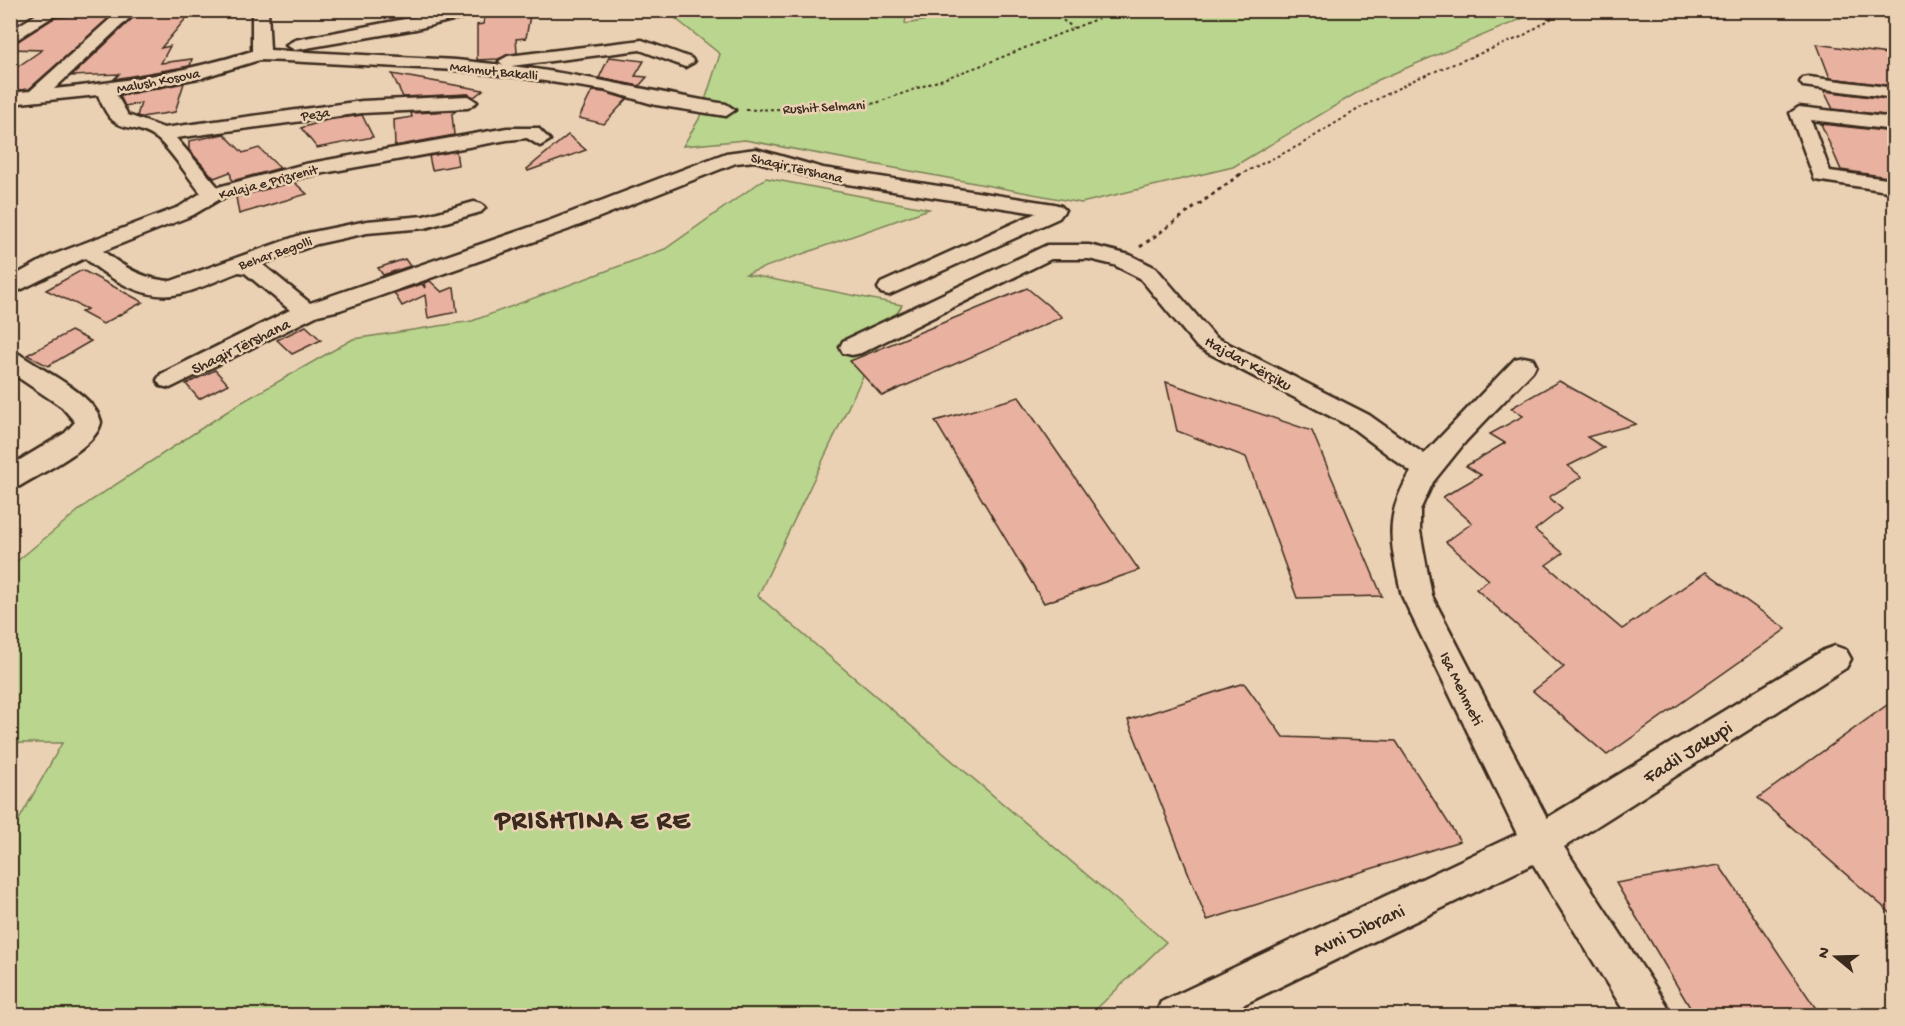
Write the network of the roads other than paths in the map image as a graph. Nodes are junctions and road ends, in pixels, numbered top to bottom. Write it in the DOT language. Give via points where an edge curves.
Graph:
graph roads {
  1 [pos="55,10"];
  2 [pos="130,10"];
  3 [pos="260,10"];
  4 [pos="475,10"];
  5 [pos="1885,10"];
  6 [pos="1894,12"];
  7 [pos="455,13"];
  8 [pos="10,39"];
  9 [pos="259,53"];
  10 [pos="685,62"];
  11 [pos="486,68"];
  12 [pos="1809,82"];
  13 [pos="105,90"];
  14 [pos="1894,93"];
  15 [pos="37,95"];
  16 [pos="10,99"];
  17 [pos="468,102"];
  18 [pos="726,110"];
  19 [pos="1894,124"];
  20 [pos="163,134"];
  21 [pos="540,140"];
  22 [pos="1894,186"];
  23 [pos="213,195"];
  24 [pos="474,208"];
  25 [pos="88,250"];
  26 [pos="237,265"];
  27 [pos="10,288"];
  28 [pos="889,288"];
  29 [pos="310,310"];
  30 [pos="852,347"];
  31 [pos="1524,365"];
  32 [pos="14,373"];
  33 [pos="170,380"];
  34 [pos="1426,469"];
  35 [pos="10,479"];
  36 [pos="1835,659"];
  37 [pos="1540,842"];
  38 [pos="1175,1016"];
  39 [pos="1651,1016"];
  1 -- 8 [label="street"];
  2 -- 15 [label="street"];
  3 -- 9 [label="street"];
  4 -- 7 [label="street"];
  5 -- 6 [label="street"];
  7 -- 9 [label="street"];
  9 -- 11 [label="street, Mahmut Bakalli"];
  9 -- 13 [label="street, Malush Kosova" via="204,72"];
  10 -- 11 [label="street" via="642,45 517,60"];
  11 -- 18 [label="street, Mahmut Bakalli" via="605,85 665,101"];
  12 -- 14 [label="street"];
  13 -- 15 [label="street, Malush Kosova"];
  13 -- 20 [label="street" via="121,118"];
  15 -- 16 [label="street, Malush Kosova"];
  17 -- 20 [label="street, Peza" via="362,107"];
  19 -- 22 [label="street" via="1799,113 1822,176"];
  20 -- 23 [label="street"];
  21 -- 23 [label="street, Kalaja e Prizrenit" via="531,132 507,134 305,170"];
  23 -- 25 [label="street, Kalaja e Prizrenit" via="186,211"];
  24 -- 26 [label="street, Behar Begolli" via="425,222 340,232"];
  25 -- 26 [label="street, Behar Begolli" via="116,271 163,289"];
  25 -- 27 [label="street, Kalaja e Prizrenit" via="37,271"];
  26 -- 29 [label="street, Shaqir Tërshana" via="252,267 302,308"];
  28 -- 29 [label="street, Shaqir Tërshana" via="1054,210 821,174 744,155 714,162 510,243"];
  29 -- 33 [label="street, Shaqir Tërshana"];
  30 -- 34 [label="street, Hajdar Kërçiku" via="1047,252 1089,252 1122,260 1148,273 1206,342 1360,421"];
  31 -- 34 [label="street, Isa Mehmeti"];
  32 -- 35 [label="street" via="71,402 88,420 86,428 75,437"];
  34 -- 37 [label="street, Isa Mehmeti" via="1406,508 1410,564 1418,596"];
  36 -- 37 [label="street, Fadil Jakupi"];
  37 -- 38 [label="street, Avni Dibrani"];
  37 -- 39 [label="street, Isa Mehmeti"];
}
